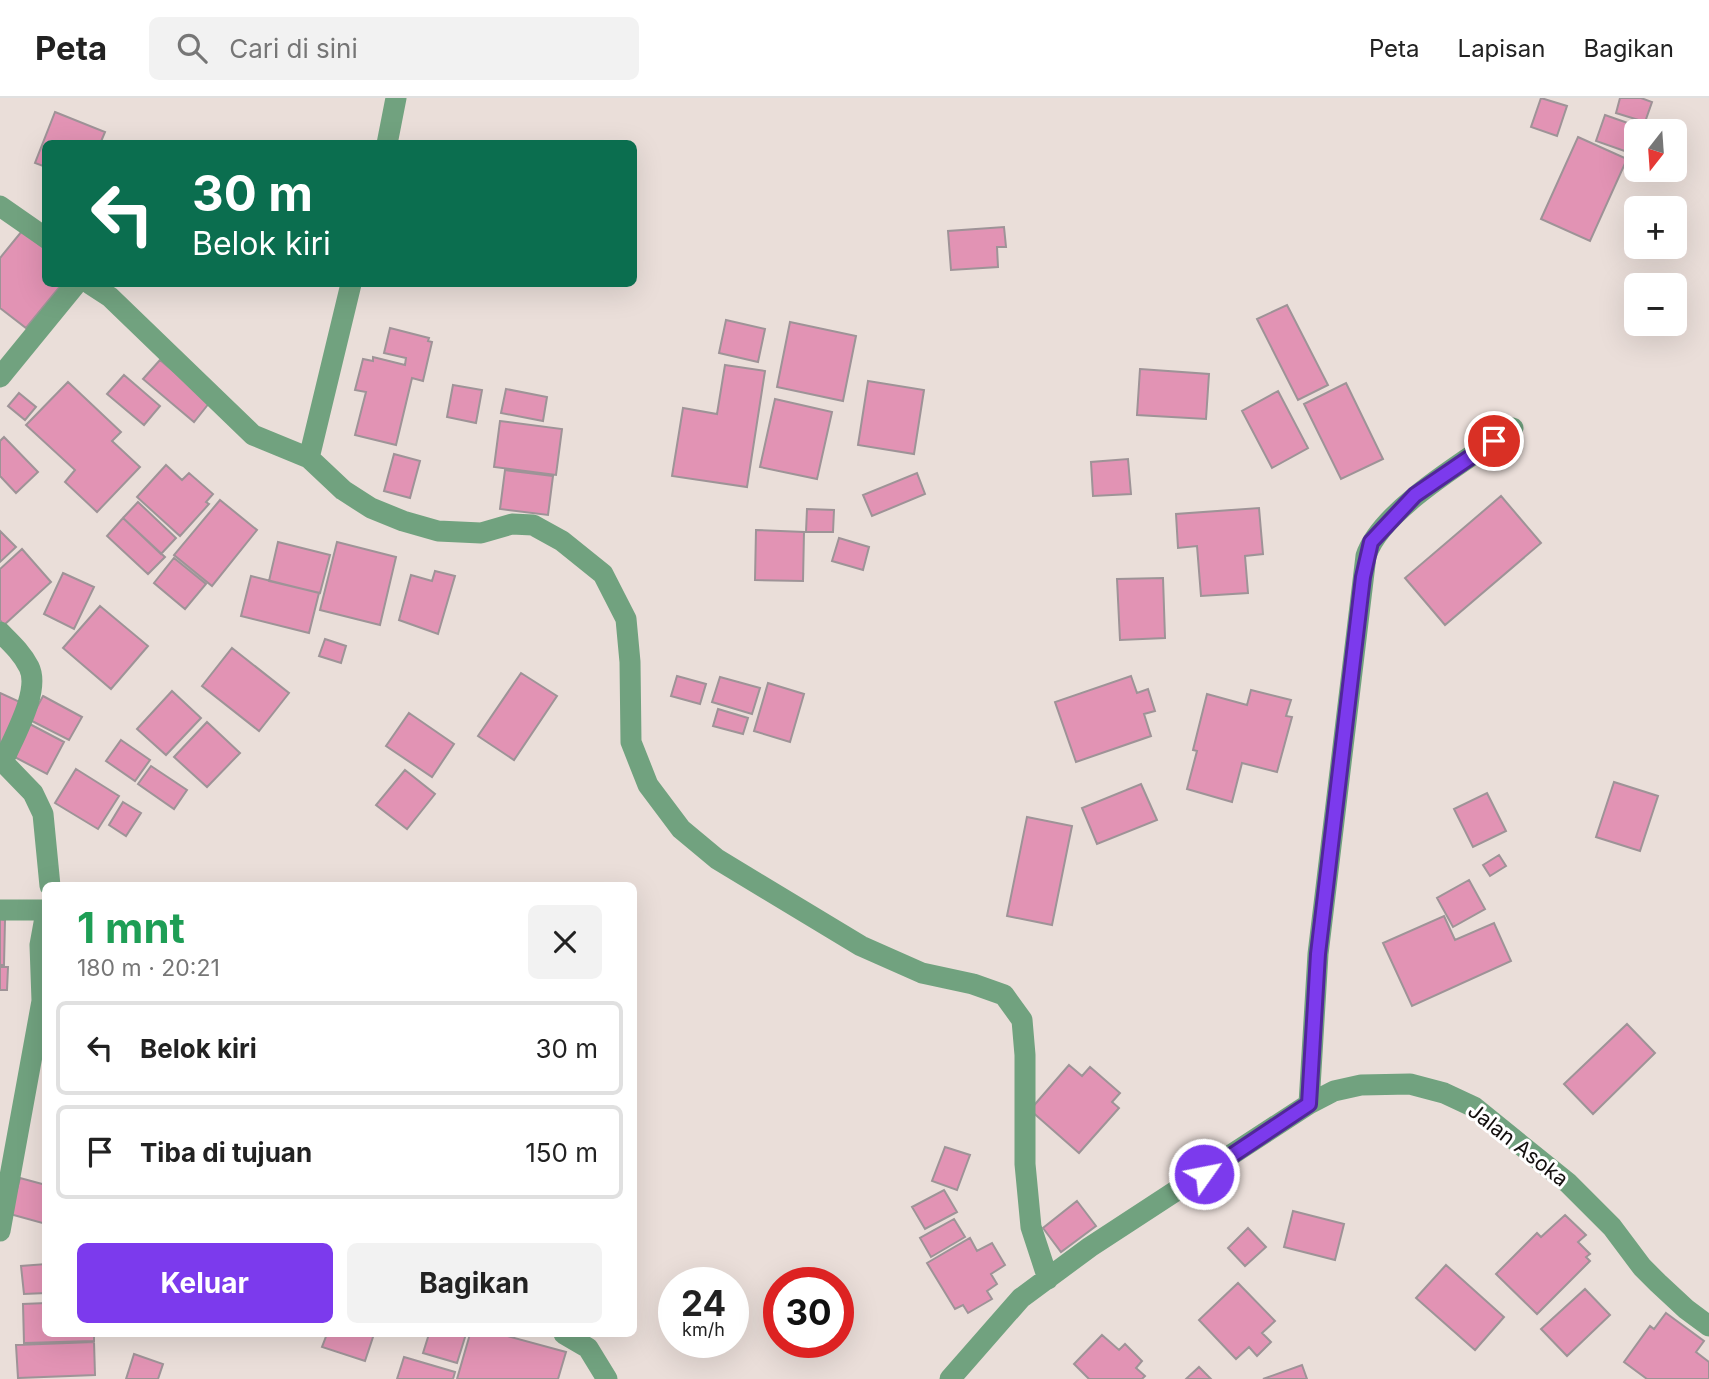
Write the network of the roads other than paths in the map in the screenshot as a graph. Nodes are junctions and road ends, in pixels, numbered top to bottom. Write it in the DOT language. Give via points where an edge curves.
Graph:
graph roads {
  1 [pos="396,98"];
  2 [pos="388,140"];
  3 [pos="0,206"];
  4 [pos="42,235"];
  5 [pos="74,287"];
  6 [pos="94,287"];
  7 [pos="350,287"];
  8 [pos="0,377"];
  9 [pos="1513,428"];
  10 [pos="309,457"];
  11 [pos="0,632"];
  12 [pos="50,882"];
  13 [pos="0,910"];
  14 [pos="42,911"];
  15 [pos="42,934"];
  16 [pos="42,1001"];
  17 [pos="42,1001"];
  18 [pos="1309,1104"];
  19 [pos="0,1231"];
  20 [pos="1048,1279"];
  21 [pos="1709,1326"];
  22 [pos="569,1337"];
  23 [pos="607,1379"];
  24 [pos="950,1379"];
  1 -- 2 [label="street"];
  3 -- 4 [label="street"];
  5 -- 8 [label="street"];
  6 -- 10 [label="street" via="253,435"];
  7 -- 10 [label="street"];
  9 -- 18 [label="street" via="1415,495 1371,542 1318,954"];
  10 -- 20 [label="street" via="344,491 403,521 438,531 481,533 512,524 533,525 562,541 603,574 626,619 631,742 648,785 681,829 717,859 861,946 922,973 1004,995 1022,1020 1031,1227"];
  11 -- 12 [label="street" via="30,669 32,692 4,762 33,793 43,814"];
  13 -- 14 [label="street"];
  15 -- 17 [label="street"];
  16 -- 19 [label="street"];
  18 -- 20 [label="street, Jalan Asoka"];
  18 -- 21 [label="street, Jalan Asoka" via="1334,1091 1362,1085 1410,1084 1474,1107 1568,1183 1658,1283"];
  20 -- 24 [label="street, Jalan Asoka" via="1021,1298"];
  22 -- 23 [label="street" via="588,1348"];
}
